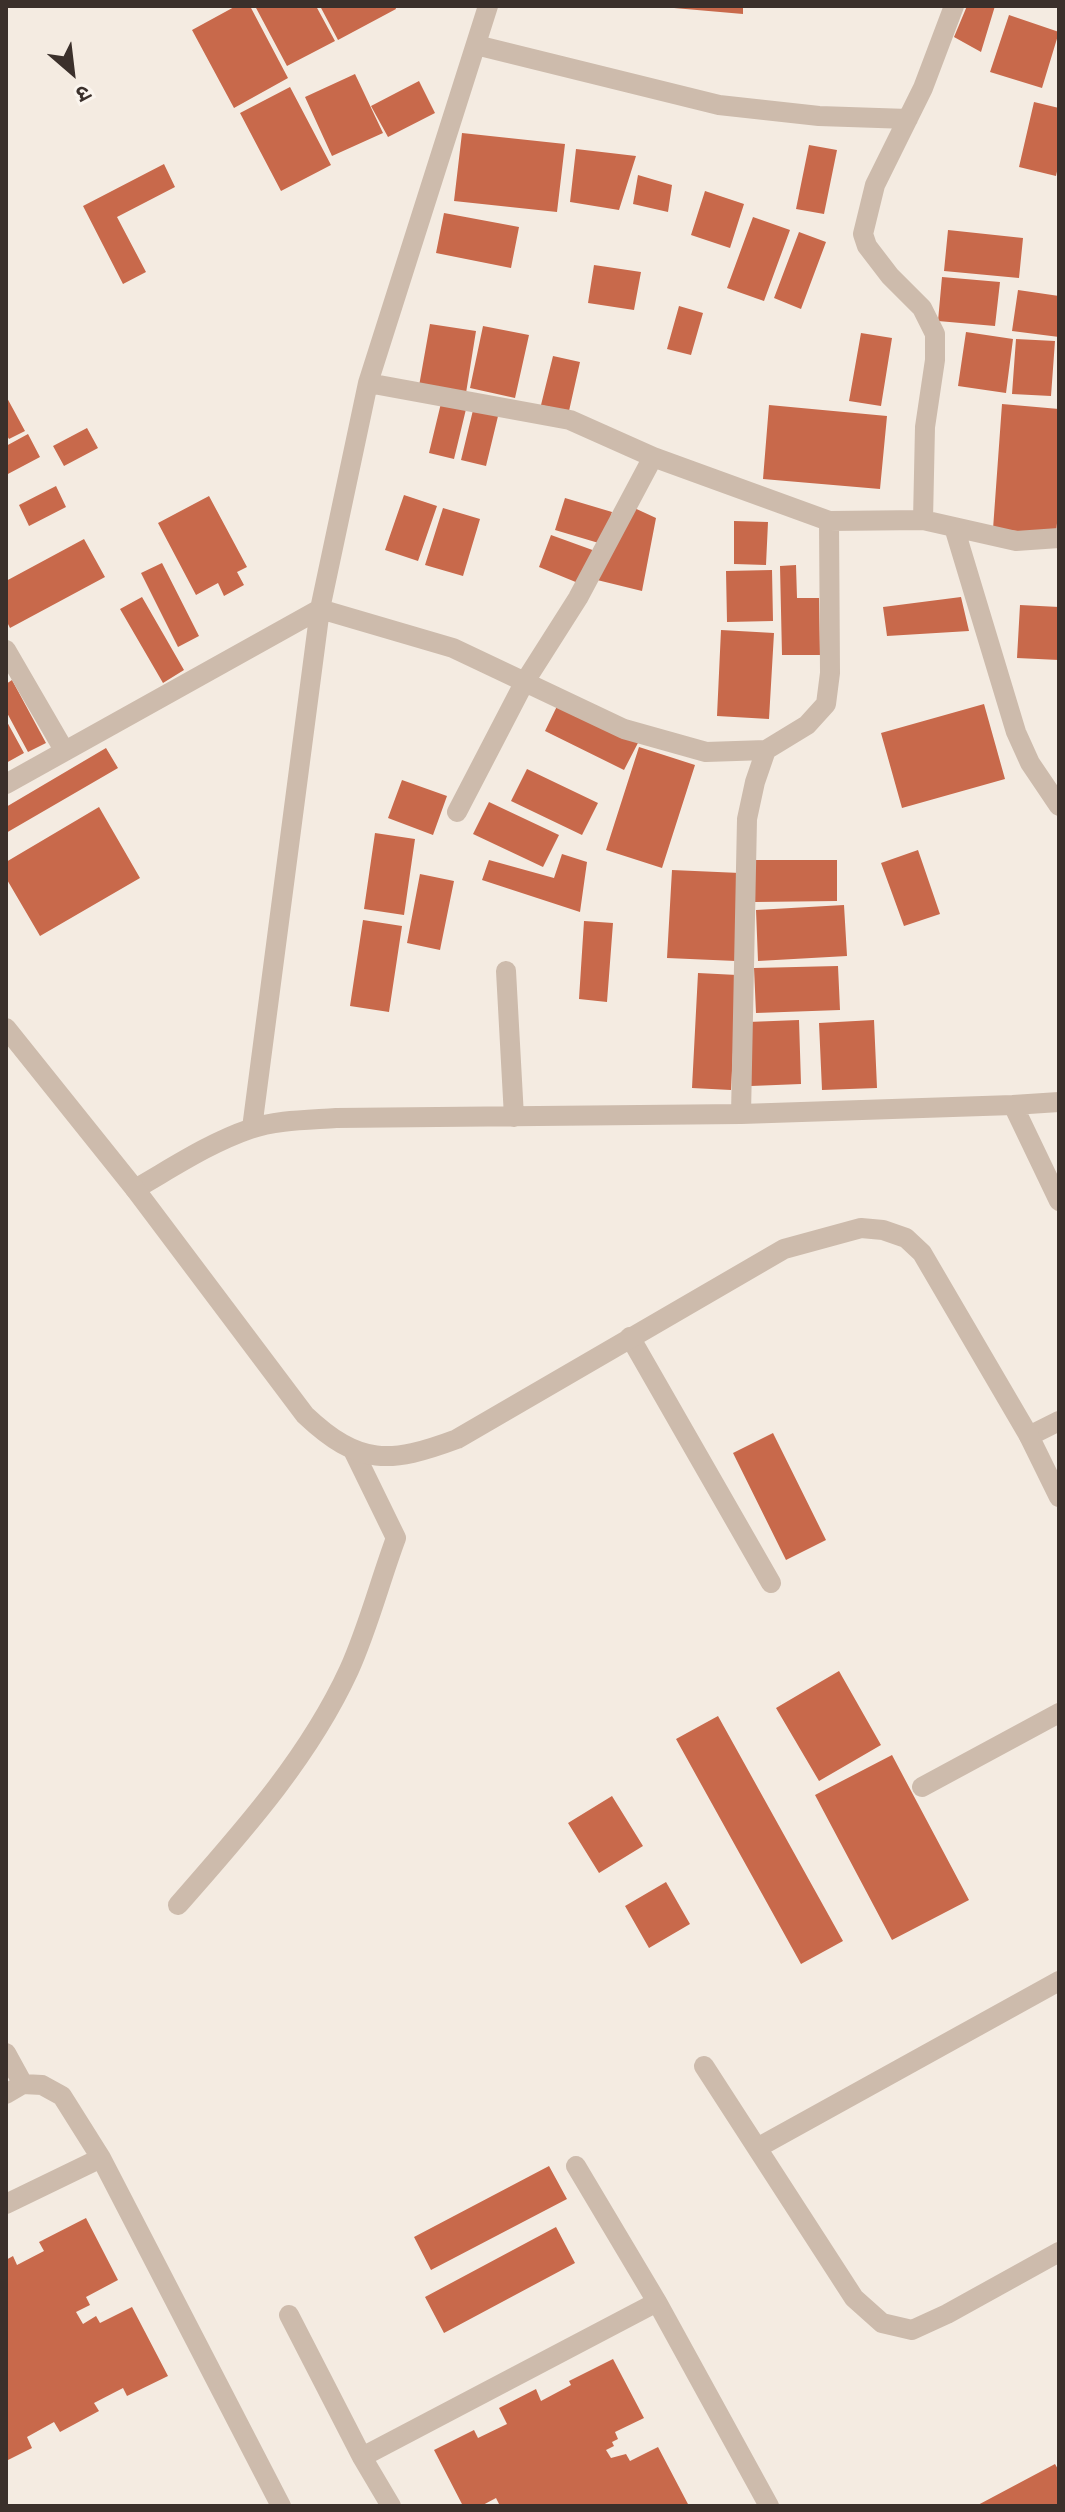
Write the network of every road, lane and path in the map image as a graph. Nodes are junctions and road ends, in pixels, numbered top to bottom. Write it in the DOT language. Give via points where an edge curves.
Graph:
graph roads {
  1 [pos="488,6"];
  2 [pos="954,6"];
  3 [pos="476,45"];
  4 [pos="908,119"];
  5 [pos="368,383"];
  6 [pos="653,457"];
  7 [pos="923,520"];
  8 [pos="829,521"];
  9 [pos="954,527"];
  10 [pos="1059,538"];
  11 [pos="320,609"];
  12 [pos="6,650"];
  13 [pos="524,683"];
  14 [pos="64,750"];
  15 [pos="766,750"];
  16 [pos="6,784"];
  17 [pos="1059,806"];
  18 [pos="457,812"];
  19 [pos="506,971"];
  20 [pos="6,1028"];
  21 [pos="1059,1102"];
  22 [pos="1013,1105"];
  23 [pos="741,1114"];
  24 [pos="514,1117"];
  25 [pos="252,1128"];
  26 [pos="135,1189"];
  27 [pos="1059,1201"];
  28 [pos="630,1337"];
  29 [pos="1059,1421"];
  30 [pos="1029,1436"];
  31 [pos="354,1452"];
  32 [pos="1059,1497"];
  33 [pos="771,1583"];
  34 [pos="1059,1713"];
  35 [pos="922,1787"];
  36 [pos="178,1905"];
  37 [pos="1059,1981"];
  38 [pos="6,2053"];
  39 [pos="704,2066"];
  40 [pos="14,2089"];
  41 [pos="757,2148"];
  42 [pos="101,2158"];
  43 [pos="576,2166"];
  44 [pos="6,2204"];
  45 [pos="1059,2252"];
  46 [pos="657,2302"];
  47 [pos="289,2315"];
  48 [pos="362,2457"];
  49 [pos="281,2506"];
  50 [pos="391,2506"];
  51 [pos="769,2506"];
  1 -- 3 [label="street"];
  2 -- 4 [label="street"];
  3 -- 4 [label="street" via="719,105"];
  3 -- 5 [label="street"];
  4 -- 7 [label="street" via="875,185 863,234 890,276 922,308 935,334"];
  5 -- 6 [label="street" via="570,420"];
  5 -- 11 [label="street"];
  6 -- 8 [label="street"];
  6 -- 13 [label="street" via="578,598"];
  7 -- 8 [label="street"];
  7 -- 9 [label="street"];
  8 -- 15 [label="street" via="826,704 807,725"];
  9 -- 10 [label="street" via="1016,541"];
  9 -- 17 [label="street" via="1016,732"];
  11 -- 13 [label="street" via="453,648"];
  11 -- 14 [label="street"];
  11 -- 25 [label="street"];
  12 -- 14 [label="street"];
  13 -- 15 [label="street" via="624,729 674,744 706,752"];
  13 -- 18 [label="street"];
  14 -- 16 [label="street"];
  15 -- 23 [label="street" via="747,819"];
  19 -- 24 [label="street"];
  20 -- 26 [label="street"];
  21 -- 22 [label="street"];
  22 -- 23 [label="street"];
  22 -- 27 [label="street"];
  23 -- 24 [label="street"];
  24 -- 25 [label="street" via="336,1118"];
  25 -- 26 [label="street"];
  26 -- 31 [label="street" via="305,1415"];
  28 -- 30 [label="street" via="784,1249 861,1228 883,1230 906,1238 922,1253"];
  28 -- 31 [label="street" via="457,1439 420,1453"];
  28 -- 33 [label="street"];
  29 -- 30 [label="street"];
  30 -- 32 [label="street"];
  31 -- 36 [label="street" via="396,1538 349,1669 310,1742 252,1821"];
  34 -- 35 [label="street"];
  37 -- 41 [label="street"];
  38 -- 40 [label="street"];
  39 -- 41 [label="street"];
  40 -- 42 [label="street" via="42,2085 62,2096"];
  41 -- 45 [label="street" via="854,2298 882,2323 912,2330"];
  42 -- 44 [label="street"];
  42 -- 49 [label="street"];
  43 -- 46 [label="street"];
  46 -- 48 [label="street"];
  46 -- 51 [label="street"];
  47 -- 48 [label="street"];
  48 -- 50 [label="street"];
}
